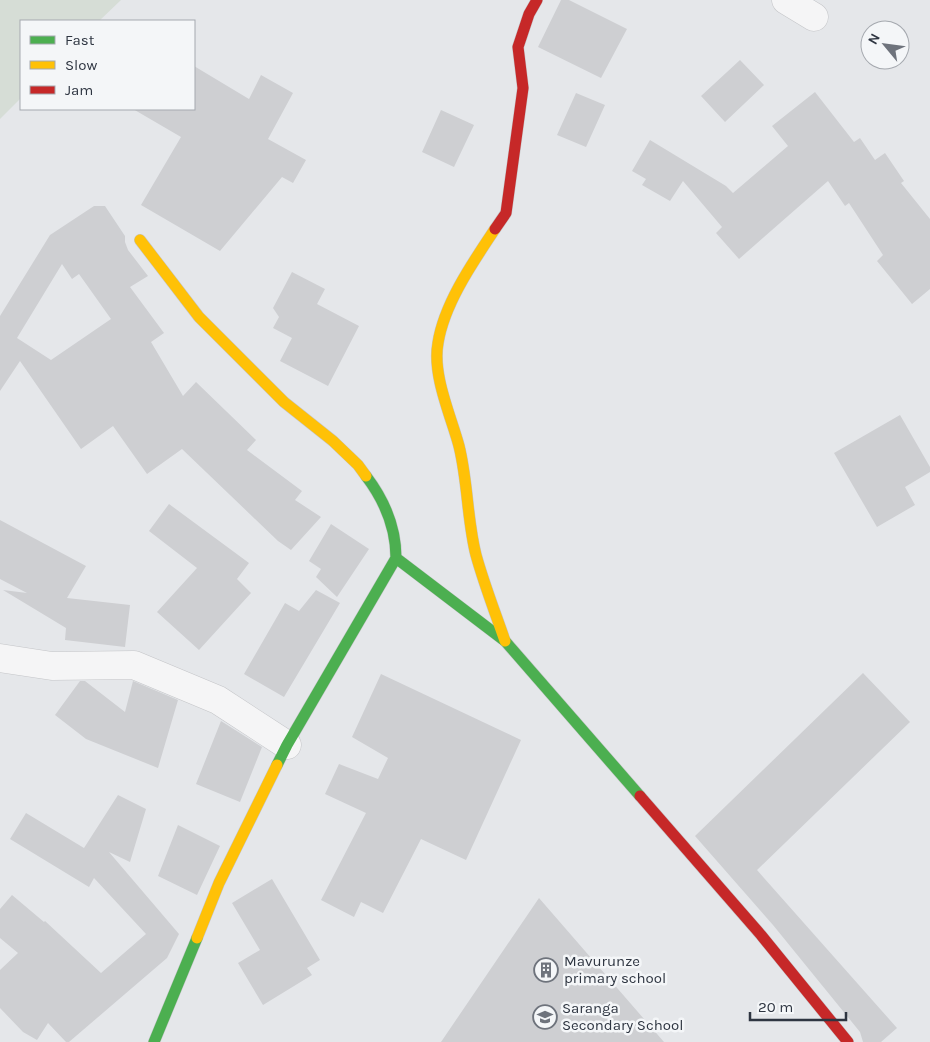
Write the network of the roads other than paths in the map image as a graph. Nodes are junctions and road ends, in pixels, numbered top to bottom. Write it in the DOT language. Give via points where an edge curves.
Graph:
graph roads {
  1 [pos="537,0"];
  2 [pos="786,0"];
  3 [pos="814,17"];
  4 [pos="140,240"];
  5 [pos="396,558"];
  6 [pos="505,641"];
  7 [pos="0,658"];
  8 [pos="287,745"];
  9 [pos="154,1042"];
  10 [pos="848,1042"];
  1 -- 6 [label="street" via="528,14 518,48 523,88 506,213 476,257 441,325 436,364 459,447 476,554"];
  2 -- 3 [label="street"];
  4 -- 5 [label="street" via="199,317 284,402 358,464 387,514 396,542"];
  5 -- 6 [label="street"];
  5 -- 8 [label="street"];
  6 -- 10 [label="street" via="761,935"];
  7 -- 8 [label="street" via="52,666 134,665 218,700"];
  8 -- 9 [label="street" via="218,883"];
}
